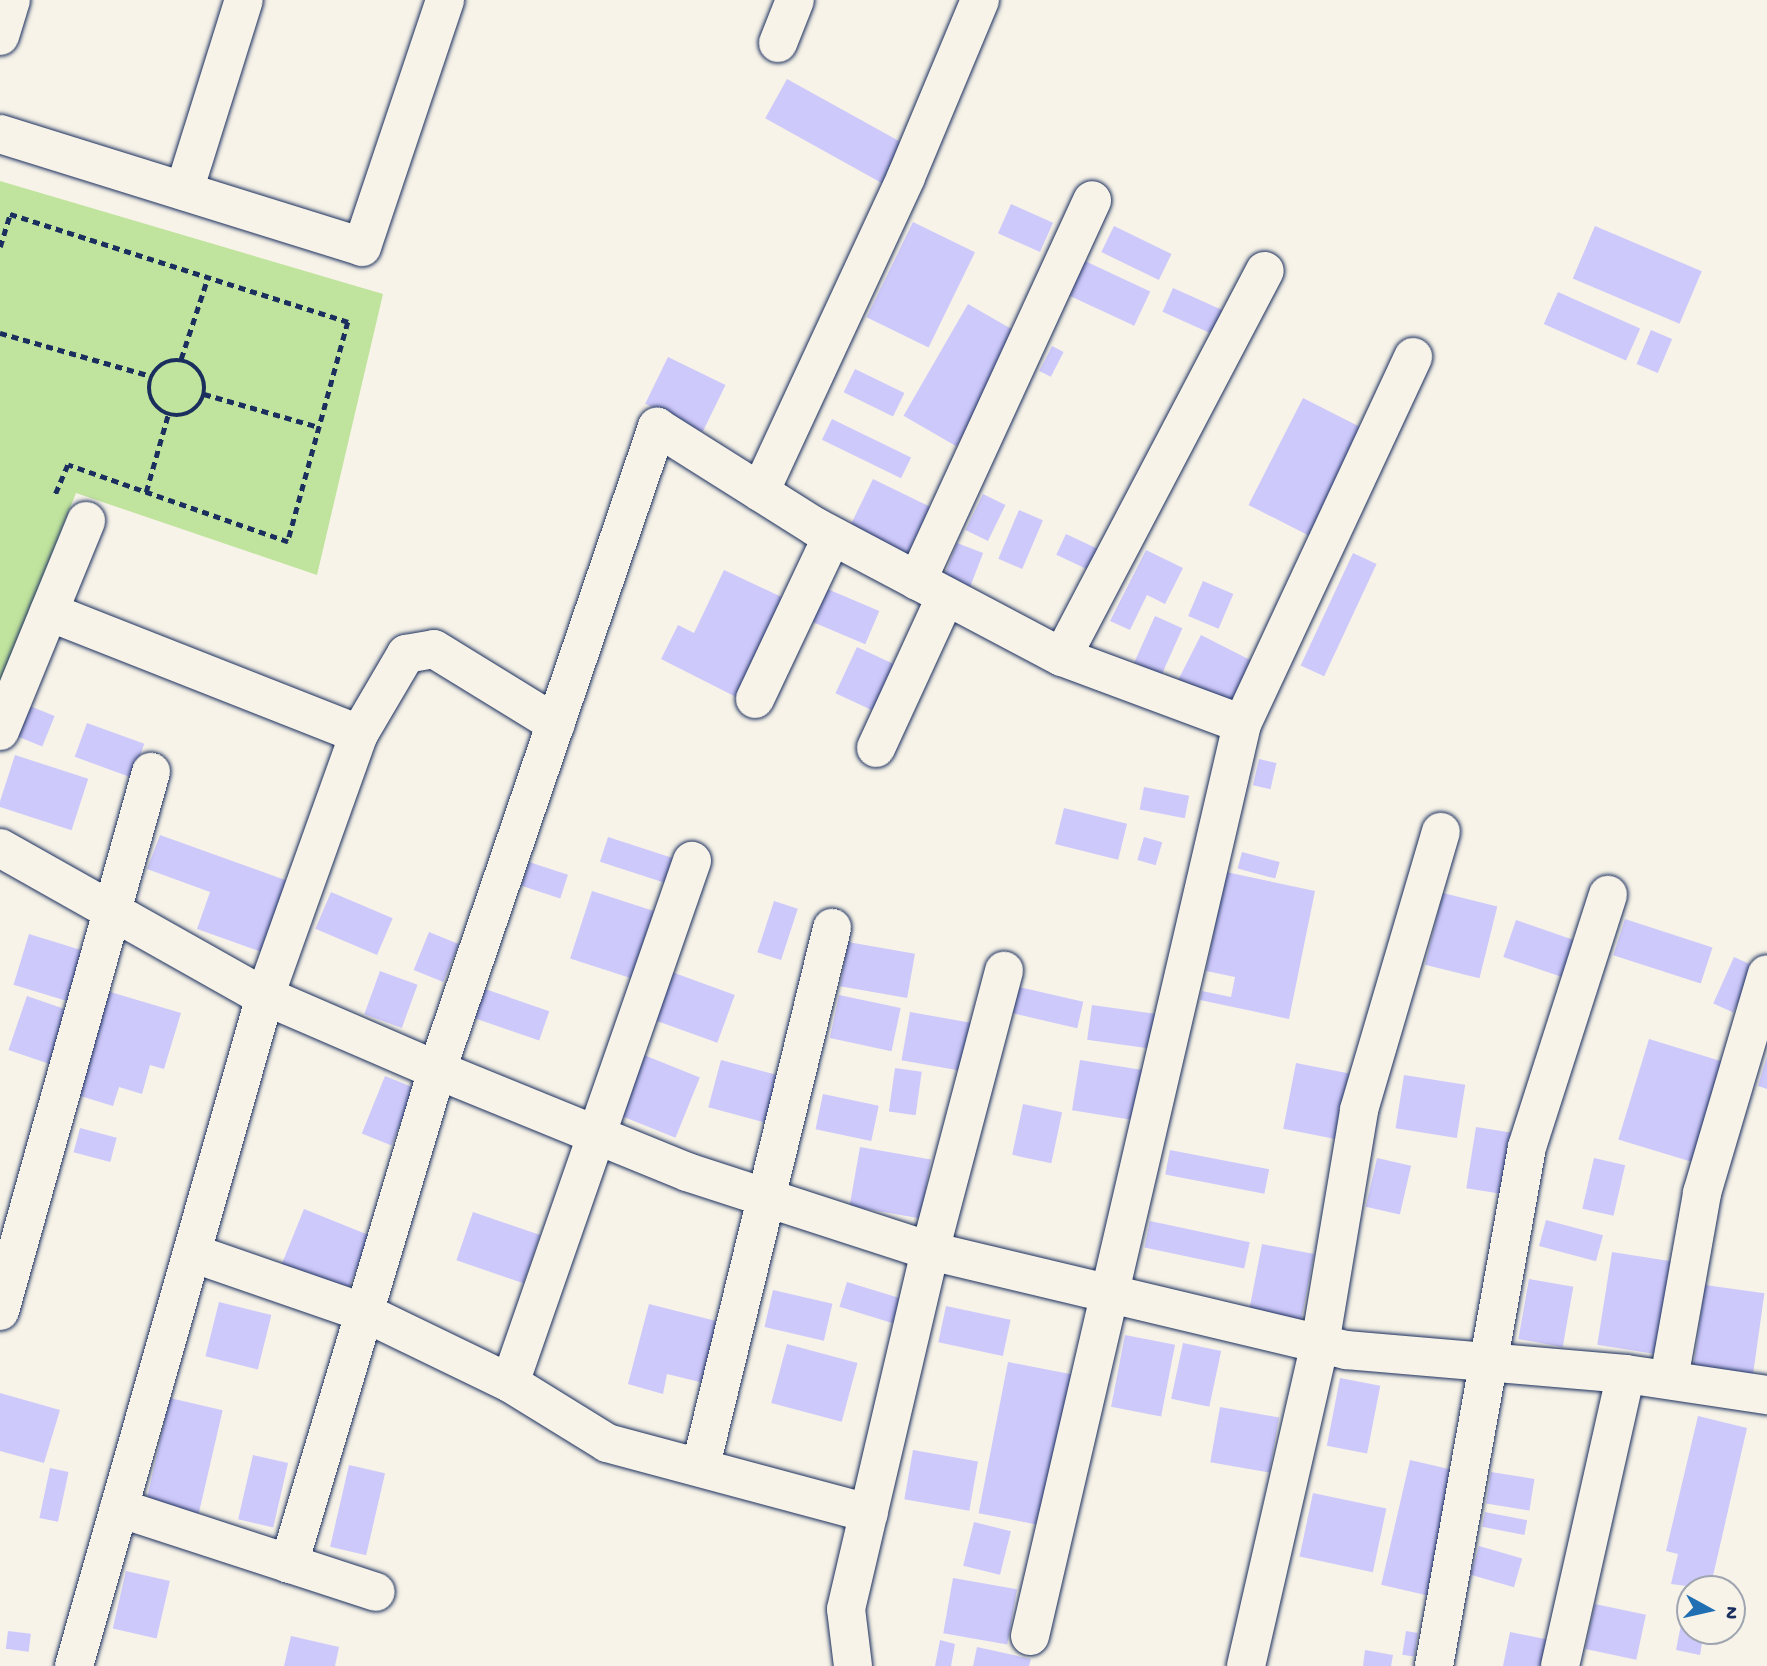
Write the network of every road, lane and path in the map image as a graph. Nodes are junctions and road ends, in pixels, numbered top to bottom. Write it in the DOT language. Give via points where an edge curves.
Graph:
graph roads {
  1 [pos="11,0"];
  2 [pos="244,0"];
  3 [pos="445,0"];
  4 [pos="795,0"];
  5 [pos="980,0"];
  6 [pos="0,36"];
  7 [pos="778,43"];
  8 [pos="0,134"];
  9 [pos="184,191"];
  10 [pos="1093,200"];
  11 [pos="0,247"];
  12 [pos="1265,271"];
  13 [pos="208,277"];
  14 [pos="0,333"];
  15 [pos="1413,356"];
  16 [pos="181,359"];
  17 [pos="151,376"];
  18 [pos="204,394"];
  19 [pos="167,415"];
  20 [pos="319,427"];
  21 [pos="146,492"];
  22 [pos="761,492"];
  23 [pos="52,503"];
  24 [pos="86,521"];
  25 [pos="832,536"];
  26 [pos="932,588"];
  27 [pos="49,612"];
  28 [pos="1062,657"];
  29 [pos="755,699"];
  30 [pos="556,724"];
  31 [pos="1242,724"];
  32 [pos="0,731"];
  33 [pos="359,734"];
  34 [pos="876,748"];
  35 [pos="151,772"];
  36 [pos="1441,832"];
  37 [pos="0,848"];
  38 [pos="692,861"];
  39 [pos="1608,895"];
  40 [pos="114,912"];
  41 [pos="832,928"];
  42 [pos="1004,971"];
  43 [pos="1767,974"];
  44 [pos="265,996"];
  45 [pos="437,1070"];
  46 [pos="593,1134"];
  47 [pos="768,1199"];
  48 [pos="930,1251"];
  49 [pos="192,1253"];
  50 [pos="1109,1296"];
  51 [pos="0,1311"];
  52 [pos="365,1313"];
  53 [pos="1320,1344"];
  54 [pos="1486,1362"];
  55 [pos="1626,1374"];
  56 [pos="1669,1379"];
  57 [pos="510,1383"];
  58 [pos="1767,1395"];
  59 [pos="701,1465"];
  60 [pos="119,1508"];
  61 [pos="869,1513"];
  62 [pos="289,1564"];
  63 [pos="376,1592"];
  64 [pos="1030,1636"];
  65 [pos="74,1666"];
  66 [pos="853,1666"];
  67 [pos="1246,1666"];
  68 [pos="1434,1666"];
  69 [pos="1560,1666"];
  1 -- 6 [label="street"];
  2 -- 9 [label="street"];
  3 -- 9 [label="street" via="362,247"];
  4 -- 7 [label="street"];
  5 -- 22 [label="street" via="906,177"];
  8 -- 9 [label="street"];
  10 -- 26 [label="street"];
  11 -- 13 [label="path" via="10,214"];
  12 -- 28 [label="street"];
  13 -- 16 [label="path"];
  13 -- 20 [label="path" via="348,322"];
  14 -- 17 [label="path"];
  15 -- 31 [label="street"];
  16 -- 17 [label="path" via="164,363"];
  16 -- 18 [label="path" via="198,368"];
  17 -- 19 [label="path" via="153,403"];
  18 -- 19 [label="path" via="186,415"];
  18 -- 20 [label="path"];
  19 -- 21 [label="path"];
  20 -- 21 [label="path" via="288,542"];
  21 -- 23 [label="path" via="68,465"];
  22 -- 25 [label="street"];
  22 -- 30 [label="street" via="657,427"];
  24 -- 27 [label="street"];
  25 -- 26 [label="street"];
  25 -- 29 [label="street"];
  26 -- 28 [label="street"];
  26 -- 34 [label="street"];
  27 -- 32 [label="street"];
  27 -- 33 [label="street"];
  28 -- 31 [label="street"];
  30 -- 33 [label="street" via="434,649 406,654"];
  30 -- 45 [label="street"];
  31 -- 50 [label="street"];
  33 -- 44 [label="street"];
  35 -- 40 [label="street"];
  36 -- 53 [label="street" via="1359,1110"];
  37 -- 40 [label="street"];
  38 -- 46 [label="street"];
  39 -- 54 [label="street" via="1527,1147"];
  40 -- 44 [label="street"];
  40 -- 51 [label="street"];
  41 -- 47 [label="street"];
  42 -- 48 [label="street"];
  43 -- 56 [label="street" via="1702,1193"];
  44 -- 45 [label="street"];
  44 -- 49 [label="street"];
  45 -- 46 [label="street"];
  45 -- 52 [label="street"];
  46 -- 47 [label="street"];
  46 -- 57 [label="street"];
  47 -- 48 [label="street"];
  47 -- 59 [label="street"];
  48 -- 50 [label="street"];
  48 -- 61 [label="street"];
  49 -- 52 [label="street"];
  49 -- 60 [label="street"];
  50 -- 53 [label="street"];
  50 -- 64 [label="street"];
  52 -- 57 [label="street"];
  52 -- 62 [label="street"];
  53 -- 54 [label="street"];
  53 -- 67 [label="street"];
  54 -- 55 [label="street"];
  54 -- 68 [label="street"];
  55 -- 56 [label="street"];
  55 -- 69 [label="street"];
  56 -- 58 [label="street"];
  57 -- 59 [label="street" via="607,1443"];
  59 -- 61 [label="street"];
  60 -- 62 [label="street"];
  60 -- 65 [label="street"];
  61 -- 66 [label="street" via="846,1609"];
  62 -- 63 [label="street"];
}
